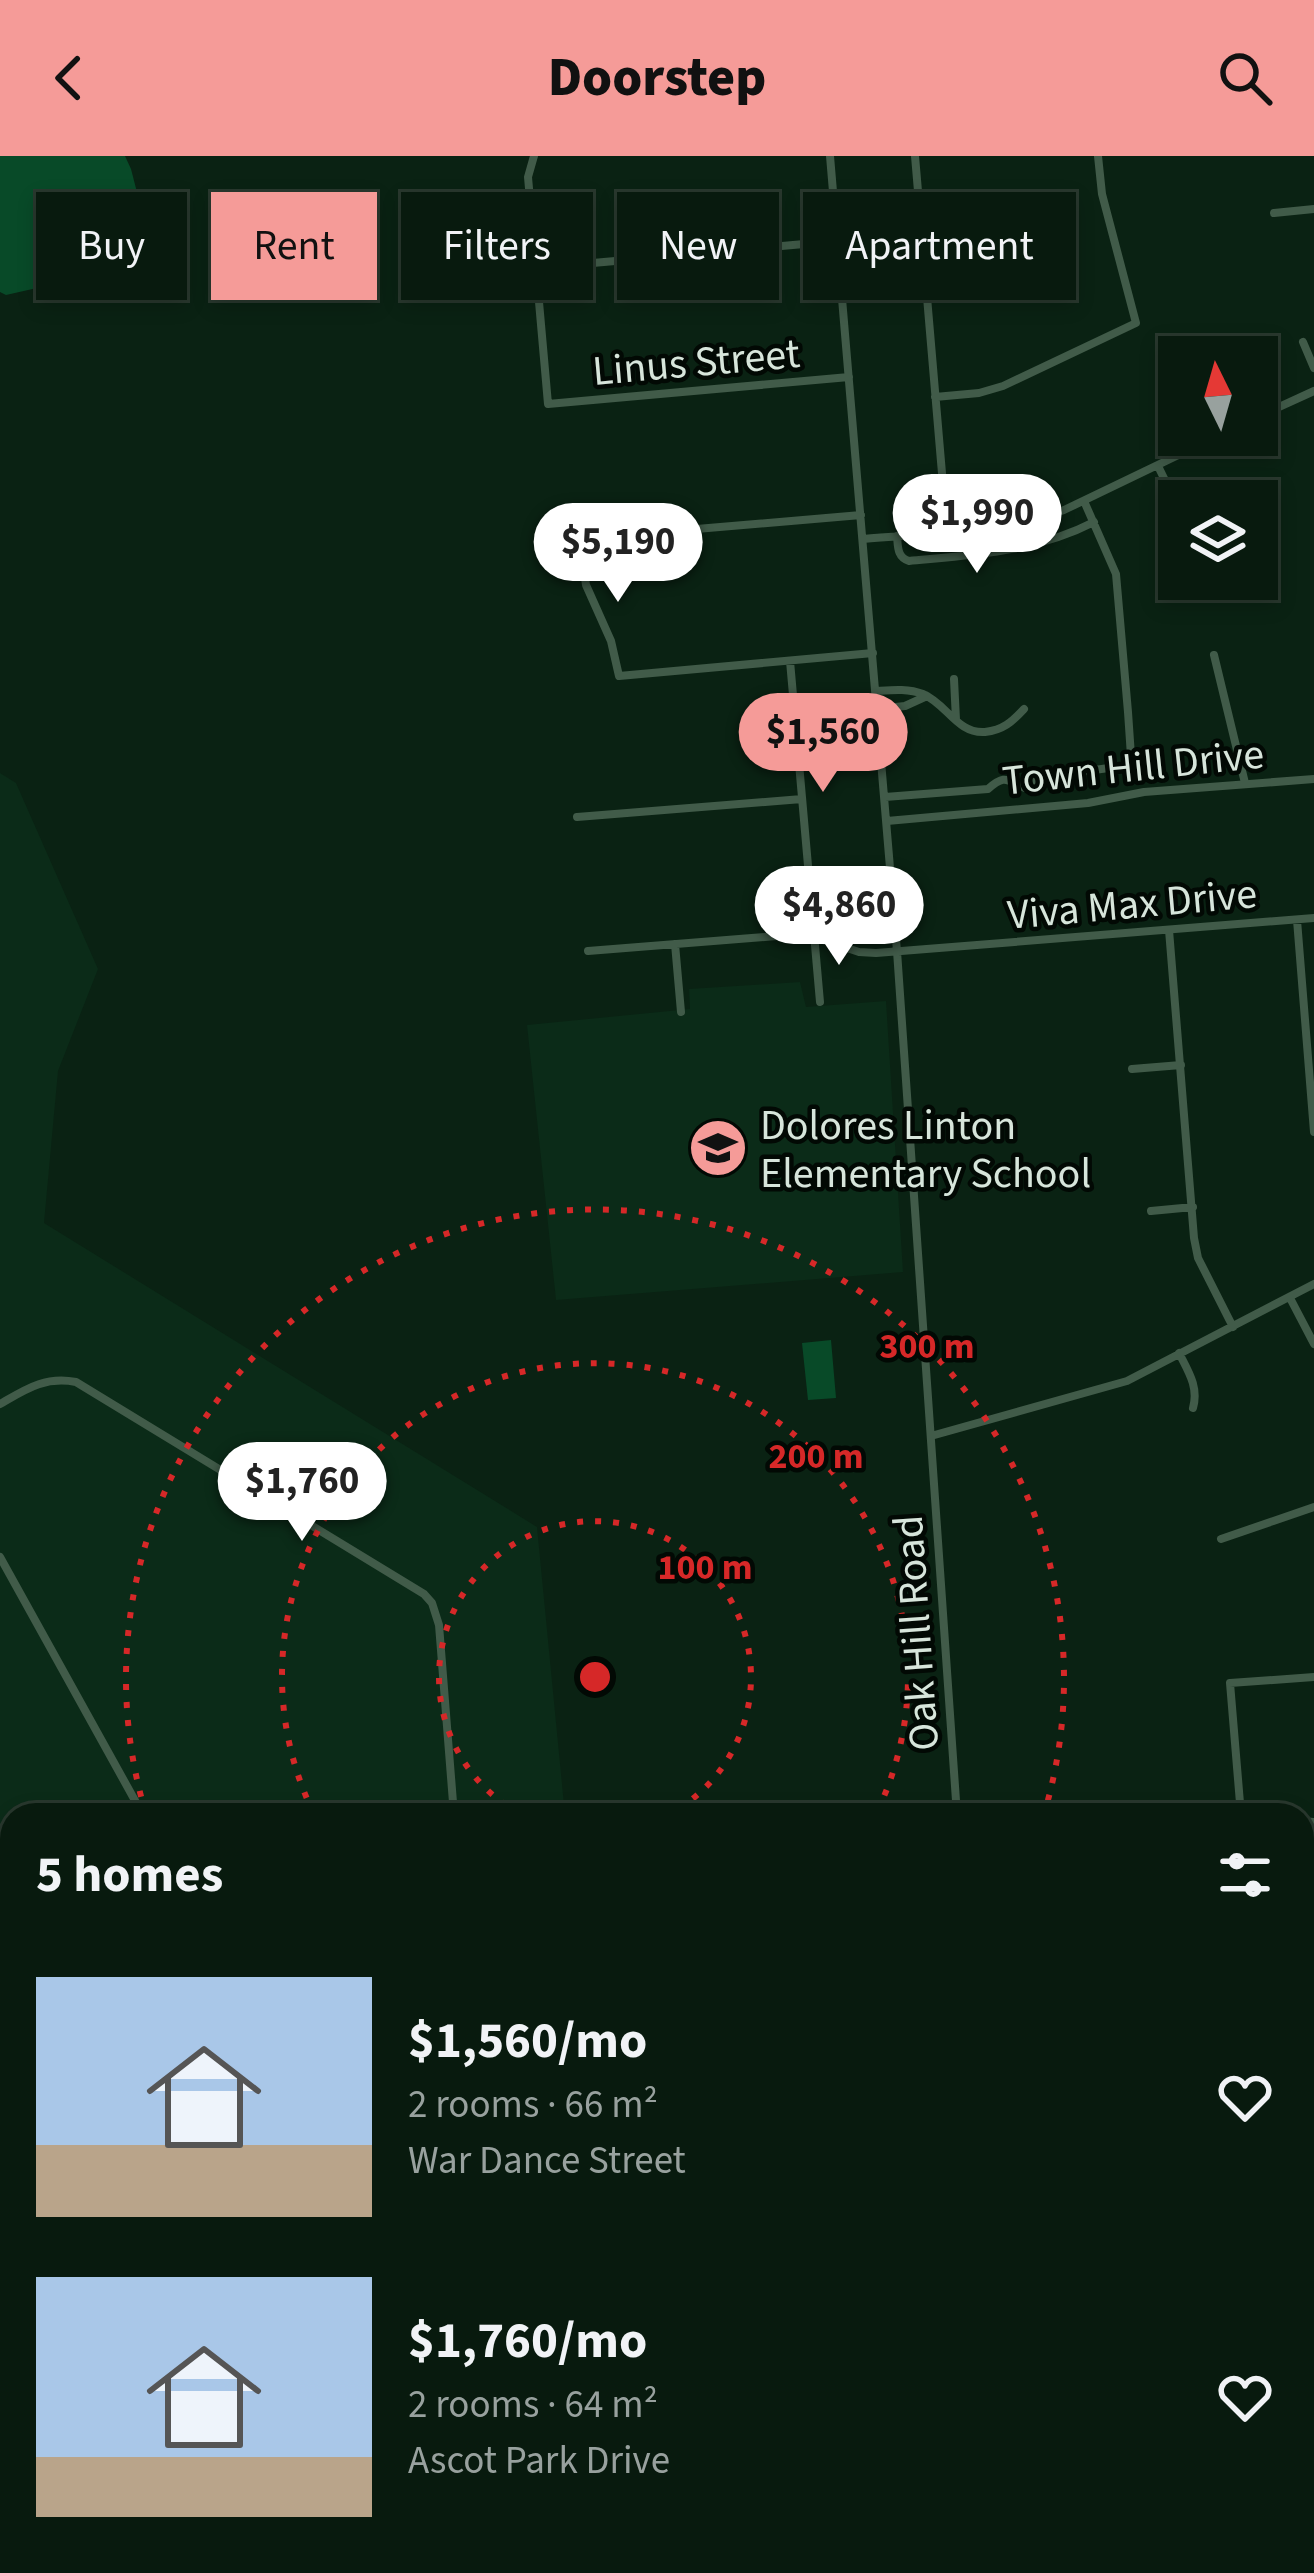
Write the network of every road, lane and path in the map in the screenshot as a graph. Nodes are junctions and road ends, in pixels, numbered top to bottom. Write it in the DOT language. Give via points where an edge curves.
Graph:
graph roads {
  1 [pos="534,156"];
  2 [pos="830,156"];
  3 [pos="915,156"];
  4 [pos="1099,156"];
  5 [pos="529,192"];
  6 [pos="833,192"];
  7 [pos="918,192"];
  8 [pos="1314,209"];
  9 [pos="1274,213"];
  10 [pos="539,300"];
  11 [pos="843,300"];
  12 [pos="927,300"];
  13 [pos="1304,342"];
  14 [pos="1314,368"];
  15 [pos="849,377"];
  16 [pos="1314,391"];
  17 [pos="935,397"];
  18 [pos="1278,407"];
  19 [pos="1178,456"];
  20 [pos="1158,466"];
  21 [pos="1165,480"];
  22 [pos="1084,501"];
  23 [pos="861,515"];
  24 [pos="1094,522"];
  25 [pos="946,532"];
  26 [pos="897,536"];
  27 [pos="863,539"];
  28 [pos="872,653"];
  29 [pos="1214,655"];
  30 [pos="790,661"];
  31 [pos="954,679"];
  32 [pos="876,691"];
  33 [pos="927,696"];
  34 [pos="877,709"];
  35 [pos="1024,709"];
  36 [pos="957,721"];
  37 [pos="1314,778"];
  38 [pos="1245,783"];
  39 [pos="885,797"];
  40 [pos="802,800"];
  41 [pos="577,818"];
  42 [pos="886,820"];
  43 [pos="1314,918"];
  44 [pos="1297,920"];
  45 [pos="1169,930"];
  46 [pos="814,935"];
  47 [pos="675,944"];
  48 [pos="588,951"];
  49 [pos="897,952"];
  50 [pos="820,1002"];
  51 [pos="681,1012"];
  52 [pos="1181,1064"];
  53 [pos="1132,1069"];
  54 [pos="1314,1132"];
  55 [pos="1193,1207"];
  56 [pos="1151,1211"];
  57 [pos="1314,1284"];
  58 [pos="1290,1298"];
  59 [pos="1233,1327"];
  60 [pos="1314,1344"];
  61 [pos="1179,1353"];
  62 [pos="0,1404"];
  63 [pos="1193,1408"];
  64 [pos="931,1436"];
  65 [pos="1314,1507"];
  66 [pos="1221,1539"];
  67 [pos="0,1557"];
  68 [pos="1314,1677"];
  69 [pos="136,1803"];
  70 [pos="453,1803"];
  71 [pos="956,1803"];
  72 [pos="1239,1803"];
  1 -- 5 [label="street"];
  2 -- 6 [label="street, Oak Hill Road"];
  3 -- 7 [label="street"];
  4 -- 17 [label="street" via="1136,322 1003,386"];
  8 -- 9 [label="street"];
  10 -- 15 [label="street, Linus Street" via="548,404"];
  11 -- 15 [label="street, Oak Hill Road"];
  12 -- 17 [label="street"];
  13 -- 14 [label="street"];
  15 -- 23 [label="street, Oak Hill Road"];
  16 -- 18 [label="street"];
  17 -- 25 [label="street"];
  19 -- 20 [label="street"];
  20 -- 21 [label="street"];
  20 -- 22 [label="street"];
  22 -- 24 [label="street"];
  22 -- 25 [label="street" via="1039,519"];
  23 -- 27 [label="street, Oak Hill Road"];
  23 -- 30 [label="street" via="579,539 586,585 619,676"];
  24 -- 26 [label="street" via="1009,551 909,561"];
  24 -- 39 [label="street" via="1115,574 1130,765 1037,778 1025,788 1005,778 988,788"];
  25 -- 26 [label="street"];
  26 -- 27 [label="street"];
  27 -- 28 [label="street, Oak Hill Road"];
  28 -- 30 [label="street"];
  28 -- 32 [label="street, Oak Hill Road"];
  29 -- 38 [label="street"];
  30 -- 40 [label="street"];
  31 -- 36 [label="street"];
  32 -- 33 [label="street"];
  32 -- 34 [label="street, Oak Hill Road"];
  33 -- 34 [label="street"];
  33 -- 36 [label="street"];
  34 -- 39 [label="street, Oak Hill Road"];
  35 -- 36 [label="street" via="995,731 975,733"];
  37 -- 38 [label="street, Town Hill Drive"];
  38 -- 42 [label="street, Town Hill Drive"];
  39 -- 42 [label="street, Oak Hill Road"];
  40 -- 41 [label="street"];
  40 -- 46 [label="street"];
  42 -- 49 [label="street, Oak Hill Road"];
  43 -- 44 [label="street, Viva Max Drive"];
  44 -- 45 [label="street, Viva Max Drive"];
  44 -- 54 [label="street"];
  45 -- 49 [label="street, Viva Max Drive"];
  45 -- 52 [label="street"];
  46 -- 47 [label="street, Viva Max Drive"];
  46 -- 49 [label="street, Viva Max Drive" via="859,952"];
  46 -- 50 [label="street"];
  47 -- 48 [label="street, Viva Max Drive"];
  47 -- 51 [label="street"];
  49 -- 64 [label="street, Oak Hill Road"];
  52 -- 53 [label="street"];
  52 -- 55 [label="street"];
  55 -- 56 [label="street"];
  55 -- 59 [label="street" via="1198,1258"];
  57 -- 58 [label="street"];
  58 -- 59 [label="street"];
  58 -- 60 [label="street"];
  59 -- 61 [label="street"];
  61 -- 63 [label="street" via="1194,1384"];
  61 -- 64 [label="street" via="1116,1385"];
  62 -- 70 [label="street" via="43,1380 76,1382 424,1594 439,1625"];
  64 -- 71 [label="street, Oak Hill Road"];
  65 -- 66 [label="street"];
  67 -- 69 [label="street"];
  68 -- 72 [label="street" via="1230,1684"];
}
